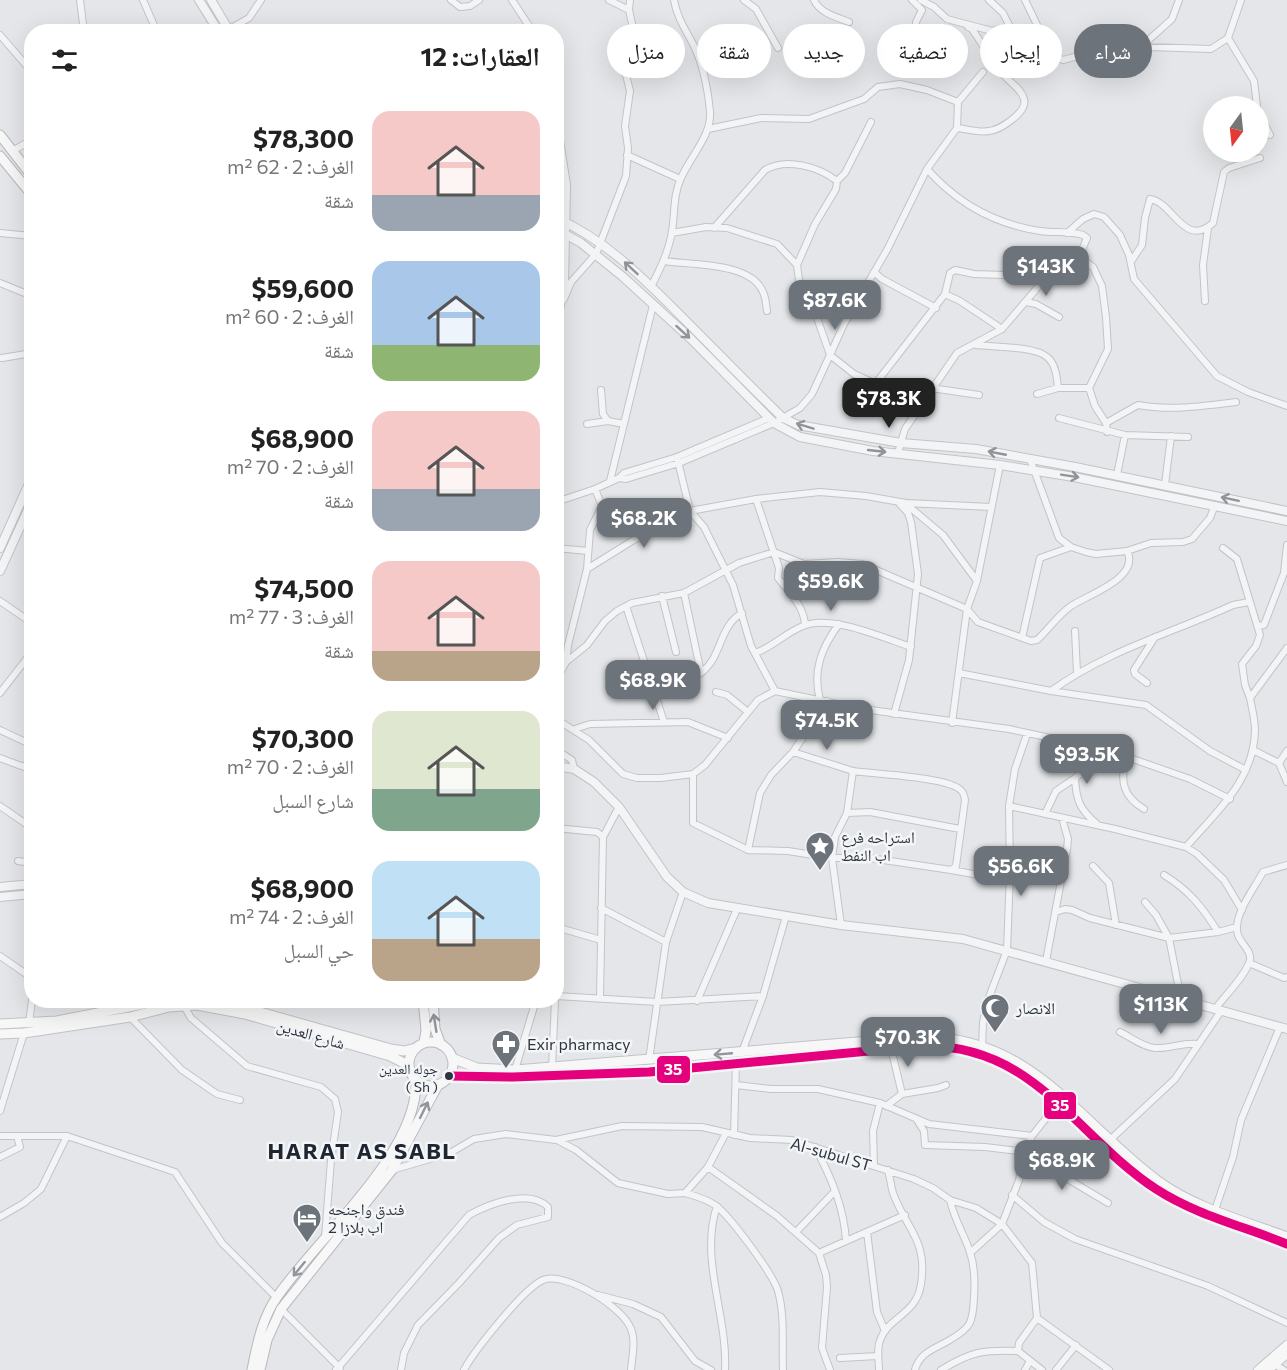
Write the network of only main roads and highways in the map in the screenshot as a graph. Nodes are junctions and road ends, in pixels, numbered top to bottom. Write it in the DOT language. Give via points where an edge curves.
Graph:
graph roads {
  1 [pos="0,135"];
  2 [pos="0,156"];
  3 [pos="24,166"];
  4 [pos="24,185"];
  5 [pos="130,1008"];
  6 [pos="165,1008"];
  7 [pos="220,1008"];
  8 [pos="245,1008"];
  9 [pos="424,1008"];
  10 [pos="434,1008"];
  11 [pos="0,1024"];
  12 [pos="0,1034"];
  13 [pos="420,1045"];
  14 [pos="441,1045"];
  15 [pos="982,1049"];
  16 [pos="452,1058"];
  17 [pos="408,1065"];
  18 [pos="449,1077"];
  19 [pos="416,1081"];
  20 [pos="438,1085"];
  21 [pos="1287,1237"];
  22 [pos="1287,1244"];
  23 [pos="1287,1345"];
  24 [pos="1287,1354"];
  25 [pos="1271,1367"];
  26 [pos="252,1370"];
  27 [pos="260,1370"];
  28 [pos="1258,1370"];
  1 -- 3 [label="main road"];
  2 -- 4 [label="main road"];
  5 -- 11 [label="main road" via="29,1024"];
  6 -- 12 [label="main road, شارع العدين" via="130,1017"];
  7 -- 17 [label="main road, شارع العدين" via="390,1056"];
  8 -- 13 [label="main road, شارع العدين" via="391,1049"];
  9 -- 13 [label="main road" via="426,1030"];
  14 -- 10 [label="main road, one-way"];
  13 -- 14 [label="main road"];
  13 -- 17 [label="main road"];
  14 -- 16 [label="main road"];
  15 -- 16 [label="main road, one-way" via="953,1038 919,1037 515,1070 477,1068"];
  15 -- 18 [label="main road" via="936,1045 649,1072"];
  15 -- 21 [label="main road" via="1012,1058 1039,1076 1159,1182"];
  15 -- 22 [label="main road" via="1021,1073 1156,1189 1200,1212"];
  16 -- 18 [label="main road"];
  17 -- 19 [label="main road"];
  18 -- 20 [label="main road"];
  19 -- 20 [label="main road"];
  19 -- 26 [label="main road, one-way" via="417,1098 401,1137 355,1202 276,1297 259,1337"];
  27 -- 20 [label="main road, one-way" via="281,1309 392,1170"];
  23 -- 28 [label="main road"];
  24 -- 25 [label="main road"];
}
